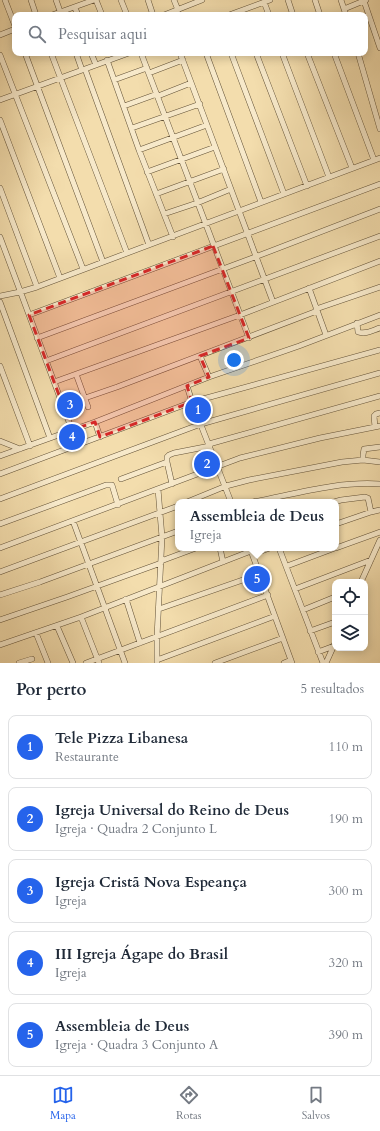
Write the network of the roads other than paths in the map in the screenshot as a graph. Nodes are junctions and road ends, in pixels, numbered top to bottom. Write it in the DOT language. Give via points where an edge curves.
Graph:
graph roads {
  1 [pos="5,0"];
  2 [pos="31,0"];
  3 [pos="56,0"];
  4 [pos="95,0"];
  5 [pos="121,0"];
  6 [pos="148,0"];
  7 [pos="174,0"];
  8 [pos="201,0"];
  9 [pos="288,0"];
  10 [pos="314,0"];
  11 [pos="341,0"];
  12 [pos="366,0"];
  13 [pos="267,1"];
  14 [pos="82,2"];
  15 [pos="75,8"];
  16 [pos="344,9"];
  17 [pos="178,10"];
  18 [pos="35,12"];
  19 [pos="60,12"];
  20 [pos="66,12"];
  21 [pos="77,12"];
  22 [pos="101,12"];
  23 [pos="126,12"];
  24 [pos="152,12"];
  25 [pos="172,12"];
  26 [pos="243,12"];
  27 [pos="269,12"];
  28 [pos="292,12"];
  29 [pos="319,12"];
  30 [pos="345,12"];
  31 [pos="12,18"];
  32 [pos="12,30"];
  33 [pos="0,35"];
  34 [pos="380,48"];
  35 [pos="0,55"];
  36 [pos="26,56"];
  37 [pos="52,56"];
  38 [pos="78,56"];
  39 [pos="92,56"];
  40 [pos="114,56"];
  41 [pos="142,56"];
  42 [pos="181,56"];
  43 [pos="207,56"];
  44 [pos="232,56"];
  45 [pos="257,56"];
  46 [pos="283,56"];
  47 [pos="309,56"];
  48 [pos="335,56"];
  49 [pos="359,56"];
  50 [pos="107,60"];
  51 [pos="183,60"];
  52 [pos="96,65"];
  53 [pos="84,69"];
  54 [pos="148,70"];
  55 [pos="61,78"];
  56 [pos="114,80"];
  57 [pos="191,83"];
  58 [pos="38,86"];
  59 [pos="16,95"];
  60 [pos="157,95"];
  61 [pos="0,100"];
  62 [pos="200,104"];
  63 [pos="124,106"];
  64 [pos="165,116"];
  65 [pos="0,120"];
  66 [pos="207,124"];
  67 [pos="132,128"];
  68 [pos="380,129"];
  69 [pos="173,138"];
  70 [pos="215,147"];
  71 [pos="139,150"];
  72 [pos="181,159"];
  73 [pos="377,159"];
  74 [pos="352,168"];
  75 [pos="224,169"];
  76 [pos="148,172"];
  77 [pos="329,177"];
  78 [pos="189,182"];
  79 [pos="380,184"];
  80 [pos="307,186"];
  81 [pos="0,188"];
  82 [pos="231,189"];
  83 [pos="156,194"];
  84 [pos="284,194"];
  85 [pos="262,202"];
  86 [pos="197,203"];
  87 [pos="380,209"];
  88 [pos="239,211"];
  89 [pos="164,214"];
  90 [pos="205,224"];
  91 [pos="248,234"];
  92 [pos="380,236"];
  93 [pos="0,237"];
  94 [pos="173,237"];
  95 [pos="149,245"];
  96 [pos="213,246"];
  97 [pos="127,253"];
  98 [pos="255,257"];
  99 [pos="380,261"];
  100 [pos="103,262"];
  101 [pos="83,269"];
  102 [pos="222,269"];
  103 [pos="60,278"];
  104 [pos="264,279"];
  105 [pos="37,287"];
  106 [pos="380,287"];
  107 [pos="309,288"];
  108 [pos="20,292"];
  109 [pos="231,292"];
  110 [pos="0,296"];
  111 [pos="0,302"];
  112 [pos="272,302"];
  113 [pos="317,310"];
  114 [pos="380,314"];
  115 [pos="29,315"];
  116 [pos="240,315"];
  117 [pos="357,323"];
  118 [pos="380,328"];
  119 [pos="326,335"];
  120 [pos="37,338"];
  121 [pos="249,338"];
  122 [pos="380,350"];
  123 [pos="200,356"];
  124 [pos="46,361"];
  125 [pos="0,366"];
  126 [pos="380,373"];
  127 [pos="76,374"];
  128 [pos="208,377"];
  129 [pos="54,382"];
  130 [pos="187,386"];
  131 [pos="380,396"];
  132 [pos="85,398"];
  133 [pos="192,402"];
  134 [pos="88,407"];
  135 [pos="380,413"];
  136 [pos="94,422"];
  137 [pos="201,424"];
  138 [pos="378,426"];
  139 [pos="72,430"];
  140 [pos="0,435"];
  141 [pos="100,437"];
  142 [pos="50,438"];
  143 [pos="3,442"];
  144 [pos="209,445"];
  145 [pos="30,446"];
  146 [pos="380,447"];
  147 [pos="20,449"];
  148 [pos="3,456"];
  149 [pos="364,460"];
  150 [pos="167,462"];
  151 [pos="380,462"];
  152 [pos="218,466"];
  153 [pos="0,474"];
  154 [pos="121,479"];
  155 [pos="172,484"];
  156 [pos="380,484"];
  157 [pos="226,486"];
  158 [pos="158,489"];
  159 [pos="0,499"];
  160 [pos="194,499"];
  161 [pos="230,499"];
  162 [pos="269,499"];
  163 [pos="339,501"];
  164 [pos="118,504"];
  165 [pos="175,507"];
  166 [pos="380,510"];
  167 [pos="371,512"];
  168 [pos="160,513"];
  169 [pos="73,521"];
  170 [pos="339,523"];
  171 [pos="0,524"];
  172 [pos="175,532"];
  173 [pos="380,532"];
  174 [pos="162,537"];
  175 [pos="380,540"];
  176 [pos="80,542"];
  177 [pos="339,547"];
  178 [pos="0,548"];
  179 [pos="188,551"];
  180 [pos="221,551"];
  181 [pos="251,551"];
  182 [pos="280,551"];
  183 [pos="327,551"];
  184 [pos="371,560"];
  185 [pos="161,562"];
  186 [pos="223,562"];
  187 [pos="89,564"];
  188 [pos="287,566"];
  189 [pos="0,572"];
  190 [pos="260,574"];
  191 [pos="363,579"];
  192 [pos="97,586"];
  193 [pos="160,587"];
  194 [pos="295,588"];
  195 [pos="0,595"];
  196 [pos="268,595"];
  197 [pos="332,598"];
  198 [pos="126,599"];
  199 [pos="105,607"];
  200 [pos="159,609"];
  201 [pos="303,610"];
  202 [pos="275,616"];
  203 [pos="81,617"];
  204 [pos="0,620"];
  205 [pos="332,623"];
  206 [pos="57,626"];
  207 [pos="310,631"];
  208 [pos="36,633"];
  209 [pos="157,637"];
  210 [pos="283,638"];
  211 [pos="140,643"];
  212 [pos="0,645"];
  213 [pos="332,646"];
  214 [pos="120,650"];
  215 [pos="332,650"];
  216 [pos="318,652"];
  217 [pos="32,659"];
  218 [pos="98,661"];
  219 [pos="157,661"];
  220 [pos="292,662"];
  221 [pos="19,663"];
  222 [pos="48,663"];
  223 [pos="73,663"];
  224 [pos="86,663"];
  225 [pos="125,663"];
  226 [pos="215,663"];
  227 [pos="284,663"];
  228 [pos="323,663"];
  229 [pos="326,663"];
  1 -- 31 [label="street"];
  2 -- 18 [label="street"];
  3 -- 19 [label="street"];
  4 -- 14 [label="street"];
  4 -- 22 [label="street"];
  5 -- 23 [label="street"];
  6 -- 24 [label="street"];
  7 -- 17 [label="street"];
  8 -- 17 [label="street"];
  9 -- 28 [label="street"];
  10 -- 29 [label="street"];
  11 -- 16 [label="street"];
  12 -- 16 [label="street"];
  12 -- 34 [label="street"];
  13 -- 26 [label="street"];
  13 -- 27 [label="street"];
  14 -- 15 [label="street"];
  15 -- 20 [label="street"];
  15 -- 21 [label="street"];
  16 -- 30 [label="street"];
  17 -- 25 [label="street"];
  32 -- 33 [label="street"];
  35 -- 59 [label="street"];
  36 -- 58 [label="street"];
  37 -- 55 [label="street"];
  38 -- 53 [label="street"];
  39 -- 52 [label="street"];
  40 -- 50 [label="street"];
  41 -- 54 [label="street"];
  42 -- 51 [label="street"];
  43 -- 85 [label="street"];
  44 -- 84 [label="street"];
  45 -- 80 [label="street"];
  46 -- 77 [label="street"];
  47 -- 74 [label="street"];
  48 -- 73 [label="street"];
  49 -- 68 [label="street"];
  50 -- 52 [label="street"];
  50 -- 56 [label="street"];
  51 -- 54 [label="street"];
  51 -- 57 [label="street"];
  52 -- 53 [label="street"];
  53 -- 55 [label="street"];
  53 -- 95 [label="street"];
  54 -- 56 [label="street"];
  54 -- 60 [label="street"];
  55 -- 58 [label="street"];
  55 -- 97 [label="street"];
  56 -- 63 [label="street"];
  57 -- 60 [label="street"];
  57 -- 62 [label="street"];
  58 -- 59 [label="street"];
  58 -- 100 [label="street"];
  59 -- 61 [label="street"];
  59 -- 101 [label="street"];
  60 -- 63 [label="street"];
  60 -- 64 [label="street"];
  62 -- 64 [label="street"];
  62 -- 66 [label="street"];
  63 -- 67 [label="street"];
  64 -- 67 [label="street"];
  64 -- 69 [label="street"];
  65 -- 103 [label="street"];
  66 -- 69 [label="street"];
  66 -- 70 [label="street"];
  67 -- 71 [label="street"];
  69 -- 71 [label="street"];
  69 -- 72 [label="street"];
  70 -- 72 [label="street"];
  70 -- 75 [label="street"];
  71 -- 76 [label="street"];
  72 -- 76 [label="street"];
  72 -- 78 [label="street"];
  73 -- 74 [label="street"];
  74 -- 77 [label="street"];
  75 -- 78 [label="street"];
  75 -- 82 [label="street"];
  76 -- 83 [label="street"];
  77 -- 80 [label="street"];
  78 -- 83 [label="street"];
  78 -- 86 [label="street"];
  79 -- 91 [label="street"];
  80 -- 84 [label="street"];
  81 -- 105 [label="street"];
  82 -- 86 [label="street"];
  82 -- 88 [label="street"];
  83 -- 89 [label="street"];
  84 -- 85 [label="street"];
  85 -- 88 [label="street"];
  86 -- 89 [label="street"];
  86 -- 90 [label="street"];
  87 -- 98 [label="street"];
  88 -- 90 [label="street"];
  88 -- 91 [label="street"];
  89 -- 94 [label="street"];
  90 -- 94 [label="street"];
  90 -- 96 [label="street"];
  91 -- 96 [label="street"];
  91 -- 98 [label="street"];
  92 -- 104 [label="street"];
  93 -- 108 [label="street"];
  94 -- 95 [label="street"];
  95 -- 97 [label="street"];
  96 -- 102 [label="street"];
  96 -- 115 [label="street"];
  97 -- 100 [label="street"];
  98 -- 102 [label="street"];
  98 -- 104 [label="street"];
  99 -- 107 [label="street"];
  100 -- 101 [label="street"];
  101 -- 103 [label="street"];
  102 -- 109 [label="street"];
  102 -- 120 [label="street"];
  103 -- 105 [label="street"];
  104 -- 109 [label="street"];
  104 -- 112 [label="street"];
  105 -- 108 [label="street"];
  106 -- 113 [label="street"];
  107 -- 112 [label="street"];
  107 -- 113 [label="street"];
  108 -- 110 [label="street"];
  108 -- 115 [label="street"];
  109 -- 116 [label="street"];
  109 -- 124 [label="street"];
  111 -- 142 [label="street"];
  112 -- 116 [label="street"];
  113 -- 119 [label="street"];
  113 -- 121 [label="street"];
  114 -- 117 [label="street"];
  115 -- 120 [label="street"];
  116 -- 121 [label="street"];
  116 -- 127 [label="street"];
  117 -- 118 [label="street" via="358,332 361,333"];
  117 -- 119 [label="street"];
  119 -- 128 [label="street"];
  120 -- 124 [label="street"];
  121 -- 123 [label="street"];
  122 -- 133 [label="street"];
  123 -- 128 [label="street"];
  123 -- 132 [label="street"];
  124 -- 129 [label="street"];
  125 -- 145 [label="street"];
  126 -- 137 [label="street"];
  127 -- 129 [label="street"];
  127 -- 132 [label="street"];
  128 -- 130 [label="street"];
  129 -- 139 [label="street"];
  130 -- 133 [label="street"];
  130 -- 136 [label="street"];
  131 -- 144 [label="street"];
  132 -- 134 [label="street"];
  133 -- 137 [label="street"];
  133 -- 141 [label="street"];
  135 -- 138 [label="street" via="374,416"];
  136 -- 139 [label="street"];
  136 -- 141 [label="street"];
  137 -- 144 [label="street"];
  137 -- 159 [label="street"];
  138 -- 152 [label="street" via="254,454"];
  139 -- 142 [label="street"];
  140 -- 143 [label="street"];
  141 -- 153 [label="street"];
  142 -- 145 [label="street"];
  143 -- 147 [label="street"];
  143 -- 148 [label="street" via="8,449"];
  144 -- 150 [label="street" via="169,455"];
  144 -- 152 [label="street"];
  145 -- 147 [label="street"];
  146 -- 149 [label="street" via="364,449"];
  147 -- 148 [label="street"];
  149 -- 151 [label="street"];
  149 -- 157 [label="street" via="327,464"];
  150 -- 154 [label="street"];
  150 -- 155 [label="street"];
  152 -- 155 [label="street"];
  152 -- 157 [label="street"];
  155 -- 158 [label="street"];
  156 -- 162 [label="street" via="331,487"];
  157 -- 160 [label="street"];
  157 -- 161 [label="street"];
  158 -- 164 [label="street"];
  158 -- 168 [label="street"];
  163 -- 167 [label="street" via="368,498"];
  164 -- 169 [label="street"];
  164 -- 171 [label="street" via="112,485 106,484"];
  165 -- 168 [label="street"];
  166 -- 167 [label="street"];
  167 -- 170 [label="street"];
  168 -- 174 [label="street"];
  168 -- 176 [label="street"];
  169 -- 176 [label="street"];
  169 -- 178 [label="street"];
  172 -- 174 [label="street"];
  173 -- 177 [label="street"];
  174 -- 185 [label="street"];
  174 -- 187 [label="street"];
  175 -- 184 [label="street"];
  176 -- 187 [label="street"];
  176 -- 189 [label="street"];
  179 -- 185 [label="street"];
  180 -- 186 [label="street"];
  181 -- 186 [label="street"];
  181 -- 190 [label="street"];
  182 -- 188 [label="street"];
  183 -- 188 [label="street"];
  184 -- 191 [label="street"];
  184 -- 194 [label="street"];
  185 -- 192 [label="street"];
  185 -- 193 [label="street"];
  186 -- 193 [label="street"];
  187 -- 192 [label="street"];
  187 -- 195 [label="street"];
  188 -- 194 [label="street"];
  190 -- 196 [label="street"];
  190 -- 200 [label="street"];
  192 -- 199 [label="street"];
  192 -- 204 [label="street"];
  193 -- 198 [label="street"];
  193 -- 200 [label="street"];
  194 -- 201 [label="street"];
  196 -- 202 [label="street"];
  196 -- 209 [label="street"];
  197 -- 201 [label="street"];
  198 -- 199 [label="street"];
  198 -- 211 [label="street"];
  199 -- 203 [label="street"];
  199 -- 214 [label="street"];
  200 -- 209 [label="street"];
  201 -- 207 [label="street"];
  202 -- 210 [label="street"];
  202 -- 219 [label="street"];
  203 -- 206 [label="street"];
  203 -- 218 [label="street"];
  205 -- 207 [label="street"];
  206 -- 208 [label="street"];
  206 -- 223 [label="street"];
  207 -- 216 [label="street"];
  208 -- 212 [label="street"];
  208 -- 222 [label="street"];
  209 -- 211 [label="street"];
  209 -- 219 [label="street"];
  210 -- 220 [label="street"];
  210 -- 226 [label="street"];
  211 -- 214 [label="street"];
  213 -- 216 [label="street"];
  214 -- 218 [label="street"];
  214 -- 225 [label="street"];
  215 -- 229 [label="street"];
  216 -- 228 [label="street"];
  217 -- 221 [label="street"];
  218 -- 224 [label="street"];
  220 -- 227 [label="street"];
}
